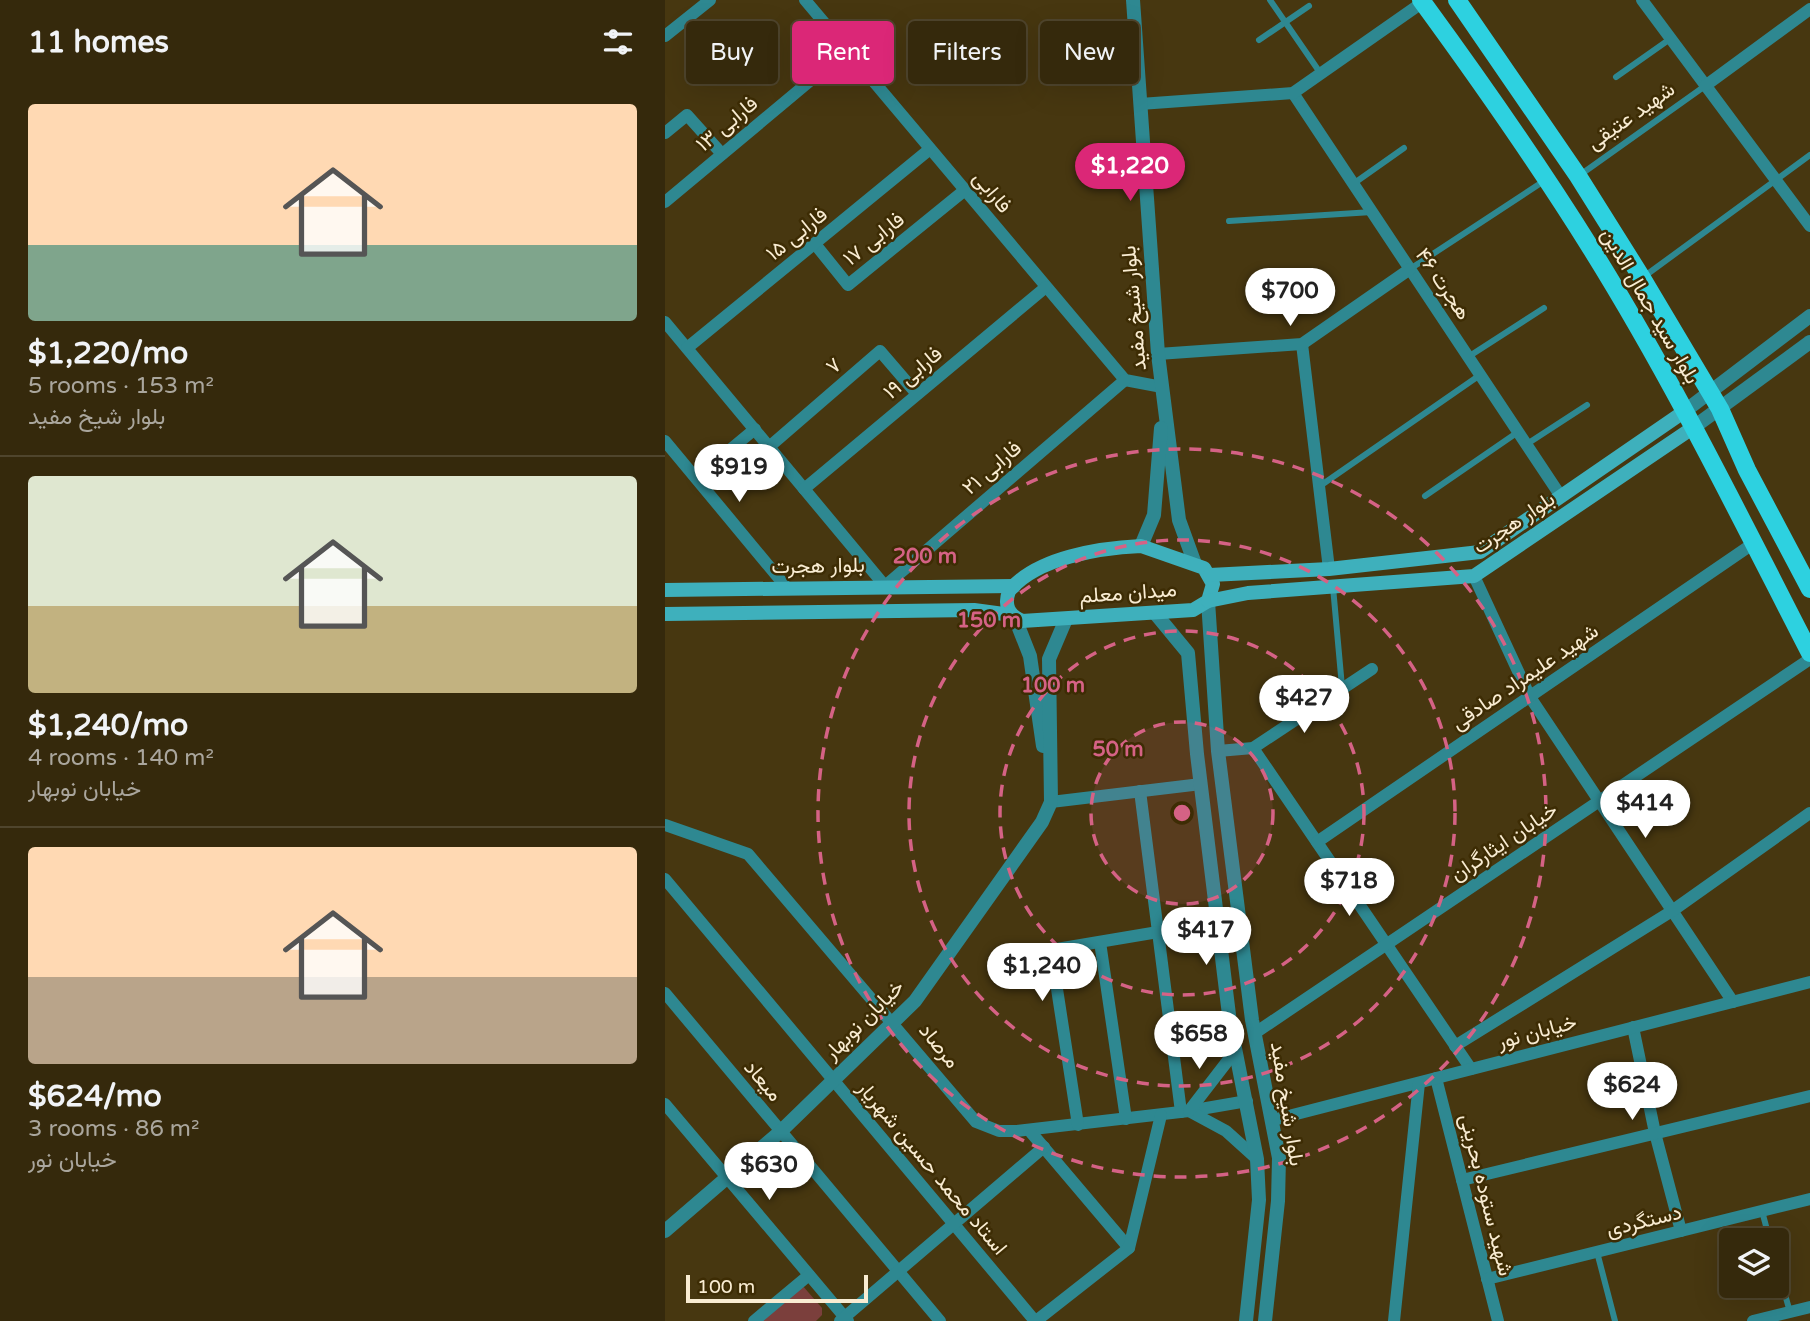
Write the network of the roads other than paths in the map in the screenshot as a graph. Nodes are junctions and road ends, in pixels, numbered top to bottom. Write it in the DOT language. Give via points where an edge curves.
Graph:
graph roads {
  1 [pos="710,0"];
  2 [pos="805,0"];
  3 [pos="1133,0"];
  4 [pos="1271,0"];
  5 [pos="1457,0"];
  6 [pos="1641,0"];
  7 [pos="1422,1"];
  8 [pos="1309,6"];
  9 [pos="1808,8"];
  10 [pos="822,21"];
  11 [pos="1285,22"];
  12 [pos="665,36"];
  13 [pos="1671,39"];
  14 [pos="1259,40"];
  15 [pos="1321,74"];
  16 [pos="1616,77"];
  17 [pos="805,84"];
  18 [pos="806,84"];
  19 [pos="875,84"];
  20 [pos="1705,86"];
  21 [pos="1293,93"];
  22 [pos="1140,104"];
  23 [pos="665,133"];
  24 [pos="1404,148"];
  25 [pos="930,149"];
  26 [pos="722,154"];
  27 [pos="1810,155"];
  28 [pos="1578,176"];
  29 [pos="1546,180"];
  30 [pos="1776,180"];
  31 [pos="1353,184"];
  32 [pos="965,190"];
  33 [pos="665,202"];
  34 [pos="1372,212"];
  35 [pos="1229,221"];
  36 [pos="1810,226"];
  37 [pos="815,244"];
  38 [pos="1410,269"];
  39 [pos="1642,278"];
  40 [pos="1046,287"];
  41 [pos="1544,308"];
  42 [pos="1810,317"];
  43 [pos="665,321"];
  44 [pos="1810,342"];
  45 [pos="1302,344"];
  46 [pos="687,348"];
  47 [pos="1158,354"];
  48 [pos="1468,357"];
  49 [pos="1480,375"];
  50 [pos="1125,380"];
  51 [pos="1162,387"];
  52 [pos="1710,391"];
  53 [pos="917,394"];
  54 [pos="1164,402"];
  55 [pos="1587,405"];
  56 [pos="1720,410"];
  57 [pos="1690,419"];
  58 [pos="755,429"];
  59 [pos="1518,432"];
  60 [pos="665,441"];
  61 [pos="1527,445"];
  62 [pos="769,447"];
  63 [pos="696,478"];
  64 [pos="1319,487"];
  65 [pos="804,489"];
  66 [pos="1560,495"];
  67 [pos="1425,496"];
  68 [pos="1154,515"];
  69 [pos="1179,520"];
  70 [pos="1754,543"];
  71 [pos="1141,546"];
  72 [pos="1195,564"];
  73 [pos="1329,569"];
  74 [pos="1210,575"];
  75 [pos="1474,576"];
  76 [pos="1333,585"];
  77 [pos="885,586"];
  78 [pos="1014,586"];
  79 [pos="787,587"];
  80 [pos="1810,589"];
  81 [pos="665,590"];
  82 [pos="1208,601"];
  83 [pos="1156,613"];
  84 [pos="665,614"];
  85 [pos="1013,616"];
  86 [pos="1066,619"];
  87 [pos="1210,651"];
  88 [pos="1188,653"];
  89 [pos="1810,653"];
  90 [pos="1030,656"];
  91 [pos="1049,659"];
  92 [pos="1810,659"];
  93 [pos="1372,669"];
  94 [pos="1343,689"];
  95 [pos="1530,697"];
  96 [pos="1254,748"];
  97 [pos="1218,751"];
  98 [pos="1201,784"];
  99 [pos="1140,791"];
  100 [pos="1599,801"];
  101 [pos="1051,802"];
  102 [pos="1810,813"];
  103 [pos="665,825"];
  104 [pos="1317,842"];
  105 [pos="665,879"];
  106 [pos="1672,911"];
  107 [pos="1158,932"];
  108 [pos="1100,942"];
  109 [pos="1387,944"];
  110 [pos="1810,982"];
  111 [pos="665,993"];
  112 [pos="1733,1002"];
  113 [pos="894,1023"];
  114 [pos="1633,1027"];
  115 [pos="1255,1033"];
  116 [pos="1455,1046"];
  117 [pos="1236,1050"];
  118 [pos="1471,1069"];
  119 [pos="1436,1078"];
  120 [pos="834,1080"];
  121 [pos="1419,1083"];
  122 [pos="1810,1096"];
  123 [pos="1247,1101"];
  124 [pos="665,1104"];
  125 [pos="1185,1112"];
  126 [pos="1161,1115"];
  127 [pos="1126,1119"];
  128 [pos="1273,1121"];
  129 [pos="1077,1125"];
  130 [pos="1029,1130"];
  131 [pos="780,1132"];
  132 [pos="1655,1133"];
  133 [pos="1044,1147"];
  134 [pos="1257,1159"];
  135 [pos="728,1179"];
  136 [pos="1462,1180"];
  137 [pos="1810,1199"];
  138 [pos="1762,1211"];
  139 [pos="954,1225"];
  140 [pos="1767,1228"];
  141 [pos="665,1231"];
  142 [pos="1681,1231"];
  143 [pos="1129,1248"];
  144 [pos="1597,1252"];
  145 [pos="898,1271"];
  146 [pos="809,1275"];
  147 [pos="1487,1279"];
  148 [pos="1786,1298"];
  149 [pos="1810,1307"];
  150 [pos="1790,1312"];
  151 [pos="844,1320"];
  152 [pos="1245,1320"];
  153 [pos="754,1321"];
  154 [pos="940,1321"];
  155 [pos="1035,1321"];
  156 [pos="1265,1321"];
  157 [pos="1394,1321"];
  158 [pos="1498,1321"];
  159 [pos="1615,1321"];
  160 [pos="1753,1321"];
  1 -- 12 [label="street"];
  2 -- 10 [label="street, فارابی"];
  3 -- 22 [label="street, بلوار شیخ مفید"];
  4 -- 11 [label="lane"];
  5 -- 28 [label="main road, بلوار سید جمال الدین"];
  6 -- 13 [label="street"];
  7 -- 15 [label="street"];
  7 -- 29 [label="main road, بلوار سید جمال الدین"];
  8 -- 11 [label="lane"];
  9 -- 20 [label="street"];
  11 -- 14 [label="lane"];
  11 -- 15 [label="lane"];
  13 -- 16 [label="lane"];
  13 -- 20 [label="street"];
  15 -- 21 [label="street"];
  17 -- 26 [label="street"];
  18 -- 33 [label="street, فارابی ۱۳"];
  19 -- 25 [label="street, فارابی"];
  20 -- 28 [label="lane, شهید عتیقی"];
  20 -- 30 [label="street"];
  21 -- 22 [label="street"];
  21 -- 31 [label="street, هجرت ۴۶"];
  22 -- 47 [label="street, بلوار شیخ مفید"];
  23 -- 26 [label="street" via="687,115"];
  24 -- 31 [label="lane"];
  25 -- 32 [label="street, فارابی"];
  25 -- 37 [label="street, فارابی ۱۵"];
  26 -- 33 [label="street"];
  27 -- 30 [label="lane"];
  28 -- 39 [label="main road, بلوار سید جمال الدین"];
  29 -- 38 [label="lane"];
  29 -- 57 [label="main road, بلوار سید جمال الدین" via="1593,251"];
  30 -- 36 [label="street"];
  30 -- 39 [label="lane"];
  31 -- 34 [label="street, هجرت ۴۶"];
  32 -- 37 [label="street, فارابی ۱۷" via="848,285"];
  32 -- 40 [label="street, فارابی"];
  34 -- 35 [label="lane"];
  34 -- 38 [label="street, هجرت ۴۶"];
  37 -- 46 [label="street, فارابی ۱۵"];
  38 -- 45 [label="street"];
  38 -- 48 [label="street, هجرت ۴۶"];
  39 -- 52 [label="main road, بلوار سید جمال الدین"];
  40 -- 50 [label="street, فارابی"];
  40 -- 53 [label="street, فارابی ۱۹"];
  41 -- 48 [label="lane"];
  42 -- 52 [label="street"];
  43 -- 46 [label="street"];
  44 -- 56 [label="street"];
  45 -- 47 [label="street"];
  45 -- 64 [label="street"];
  46 -- 58 [label="street"];
  47 -- 51 [label="street, بلوار شیخ مفید"];
  48 -- 49 [label="street, هجرت ۴۶"];
  49 -- 59 [label="street, هجرت ۴۶"];
  49 -- 64 [label="lane"];
  50 -- 51 [label="street"];
  50 -- 77 [label="street, فارابی ۲۱"];
  51 -- 54 [label="street, بلوار شیخ مفید"];
  52 -- 56 [label="main road, بلوار سید جمال الدین"];
  52 -- 57 [label="street"];
  53 -- 62 [label="street, ۷" via="880,351"];
  53 -- 65 [label="street, فارابی ۱۹"];
  54 -- 68 [label="street"];
  54 -- 69 [label="street"];
  55 -- 61 [label="lane"];
  56 -- 57 [label="street"];
  56 -- 80 [label="main road, بلوار سید جمال الدین"];
  57 -- 66 [label="main road, بلوار هجرت"];
  57 -- 70 [label="main road, بلوار سید جمال الدین"];
  57 -- 75 [label="main road, بلوار هجرت"];
  58 -- 62 [label="street"];
  58 -- 63 [label="street"];
  59 -- 61 [label="street, هجرت ۴۶"];
  59 -- 67 [label="lane"];
  60 -- 63 [label="street"];
  61 -- 66 [label="street, هجرت ۴۶"];
  62 -- 65 [label="street"];
  63 -- 79 [label="street"];
  64 -- 73 [label="street"];
  65 -- 77 [label="street"];
  66 -- 73 [label="main road, بلوار هجرت" via="1481,552"];
  68 -- 69 [label="street"];
  68 -- 71 [label="street"];
  69 -- 72 [label="street"];
  70 -- 89 [label="main road, بلوار سید جمال الدین"];
  70 -- 95 [label="street, شهید علیمراد صادقی"];
  71 -- 72 [label="main road, میدان معلم"];
  71 -- 78 [label="main road, میدان معلم" via="1076,554"];
  72 -- 74 [label="main road, میدان معلم"];
  73 -- 74 [label="main road, بلوار هجرت"];
  74 -- 82 [label="main road, میدان معلم"];
  75 -- 76 [label="main road, بلوار هجرت"];
  75 -- 95 [label="street"];
  76 -- 82 [label="main road, بلوار هجرت"];
  76 -- 94 [label="lane"];
  77 -- 78 [label="main road, بلوار هجرت"];
  77 -- 79 [label="main road, بلوار هجرت"];
  78 -- 85 [label="main road" via="1007,598"];
  79 -- 81 [label="main road, بلوار هجرت"];
  82 -- 83 [label="main road, میدان معلم" via="1193,610"];
  82 -- 87 [label="street, بلوار شیخ مفید"];
  83 -- 86 [label="main road, میدان معلم"];
  83 -- 88 [label="street"];
  84 -- 85 [label="main road" via="974,610"];
  85 -- 86 [label="main road, میدان معلم" via="1022,621"];
  85 -- 90 [label="street"];
  86 -- 91 [label="street"];
  87 -- 88 [label="street" via="1199,648"];
  87 -- 97 [label="street, بلوار شیخ مفید"];
  88 -- 98 [label="street, بلوار شیخ مفید"];
  90 -- 91 [label="street"];
  90 -- 101 [label="street"];
  91 -- 101 [label="street"];
  92 -- 100 [label="street, خیابان ایثارگران"];
  93 -- 94 [label="street"];
  94 -- 96 [label="street"];
  95 -- 100 [label="street"];
  95 -- 104 [label="street, شهید علیمراد صادقی"];
  96 -- 97 [label="street"];
  96 -- 104 [label="street"];
  97 -- 115 [label="street, بلوار شیخ مفید"];
  98 -- 99 [label="street"];
  98 -- 117 [label="street, بلوار شیخ مفید"];
  99 -- 101 [label="street"];
  99 -- 107 [label="street"];
  100 -- 106 [label="street"];
  100 -- 109 [label="street, خیابان ایثارگران"];
  101 -- 113 [label="street, خیابان نوبهار" via="1034,834 915,1001"];
  102 -- 106 [label="street"];
  103 -- 113 [label="street, مرصاد" via="748,854"];
  104 -- 109 [label="street"];
  105 -- 120 [label="street, استاد محمد حسین شهریار"];
  106 -- 112 [label="street"];
  106 -- 116 [label="street"];
  107 -- 108 [label="street"];
  107 -- 125 [label="street"];
  108 -- 127 [label="street"];
  108 -- 129 [label="street" via="1051,950"];
  109 -- 115 [label="street, خیابان ایثارگران"];
  109 -- 116 [label="street"];
  110 -- 112 [label="street, خیابان نور"];
  111 -- 131 [label="street, میعاد"];
  112 -- 114 [label="street, خیابان نور"];
  113 -- 120 [label="street, خیابان نوبهار"];
  113 -- 130 [label="street, مرصاد" via="976,1122 999,1131"];
  114 -- 118 [label="street, خیابان نور"];
  114 -- 132 [label="street"];
  115 -- 128 [label="street, بلوار شیخ مفید"];
  116 -- 118 [label="street"];
  117 -- 123 [label="street, بلوار شیخ مفید"];
  117 -- 125 [label="street"];
  118 -- 119 [label="street, خیابان نور"];
  119 -- 121 [label="street, خیابان نور"];
  119 -- 136 [label="street, شهید ستوده بحرینی"];
  120 -- 131 [label="street, خیابان نوبهار"];
  120 -- 139 [label="street, استاد محمد حسین شهریار"];
  121 -- 128 [label="street, خیابان نور"];
  121 -- 157 [label="street"];
  122 -- 132 [label="street"];
  123 -- 125 [label="street, مرصاد"];
  123 -- 134 [label="street, بلوار شیخ مفید"];
  124 -- 135 [label="street"];
  125 -- 126 [label="street, مرصاد"];
  125 -- 134 [label="street" via="1226,1131"];
  126 -- 127 [label="street, مرصاد"];
  126 -- 143 [label="street"];
  127 -- 129 [label="street, مرصاد"];
  128 -- 156 [label="street, بلوار شیخ مفید" via="1279,1158 1278,1201"];
  129 -- 130 [label="street, مرصاد"];
  130 -- 133 [label="street"];
  131 -- 135 [label="street, خیابان نوبهار"];
  131 -- 145 [label="street, میعاد"];
  132 -- 136 [label="street"];
  132 -- 142 [label="street"];
  133 -- 139 [label="street"];
  133 -- 143 [label="street"];
  134 -- 152 [label="street, بلوار شیخ مفید" via="1259,1200"];
  135 -- 141 [label="street, خیابان نوبهار"];
  135 -- 146 [label="street"];
  136 -- 147 [label="street, شهید ستوده بحرینی"];
  137 -- 138 [label="street, دستگردی"];
  138 -- 140 [label="lane"];
  138 -- 142 [label="street, دستگردی"];
  139 -- 145 [label="street"];
  139 -- 155 [label="street, استاد محمد حسین شهریار"];
  142 -- 144 [label="street, دستگردی"];
  143 -- 155 [label="street"];
  144 -- 147 [label="street, دستگردی"];
  144 -- 159 [label="lane"];
  145 -- 151 [label="street"];
  145 -- 154 [label="street, میعاد"];
  146 -- 151 [label="street"];
  146 -- 153 [label="street"];
  147 -- 158 [label="street, شهید ستوده بحرینی"];
  148 -- 150 [label="lane"];
  149 -- 150 [label="street"];
  150 -- 160 [label="street"];
}
